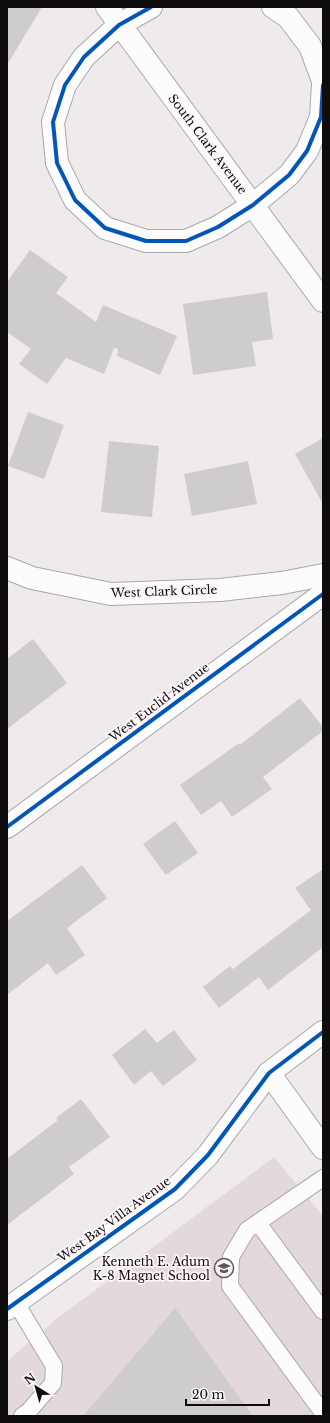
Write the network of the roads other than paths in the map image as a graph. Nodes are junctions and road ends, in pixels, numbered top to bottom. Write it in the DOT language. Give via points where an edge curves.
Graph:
graph roads {
  1 [pos="106,7"];
  2 [pos="150,7"];
  3 [pos="273,7"];
  4 [pos="119,25"];
  5 [pos="323,81"];
  6 [pos="323,85"];
  7 [pos="253,205"];
  8 [pos="323,301"];
  9 [pos="7,568"];
  10 [pos="323,575"];
  11 [pos="323,594"];
  12 [pos="7,828"];
  13 [pos="323,1032"];
  14 [pos="269,1073"];
  15 [pos="323,1148"];
  16 [pos="323,1178"];
  17 [pos="258,1223"];
  18 [pos="10,1301"];
  19 [pos="323,1311"];
  20 [pos="323,1413"];
  21 [pos="22,1416"];
  1 -- 4 [label="street, South Clark Avenue"];
  2 -- 4 [label="street"];
  3 -- 5 [label="street" via="288,17 310,46"];
  4 -- 7 [label="street, South Clark Avenue"];
  4 -- 7 [label="street" via="84,57 65,85 53,122 57,163 75,200 105,228 146,241 186,241 218,227"];
  6 -- 7 [label="street" via="322,117 307,151 289,175"];
  7 -- 8 [label="street, South Clark Avenue"];
  9 -- 10 [label="street, West Clark Circle" via="32,578 111,594 220,590 282,583"];
  11 -- 12 [label="street, West Euclid Avenue"];
  13 -- 14 [label="street, West Bay Villa Avenue"];
  14 -- 15 [label="street"];
  14 -- 18 [label="street, West Bay Villa Avenue" via="208,1155 175,1189"];
  16 -- 17 [label="lane"];
  17 -- 19 [label="lane"];
  17 -- 20 [label="lane" via="247,1230 231,1258 230,1286"];
  18 -- 21 [label="lane" via="54,1366 53,1383"];
}
